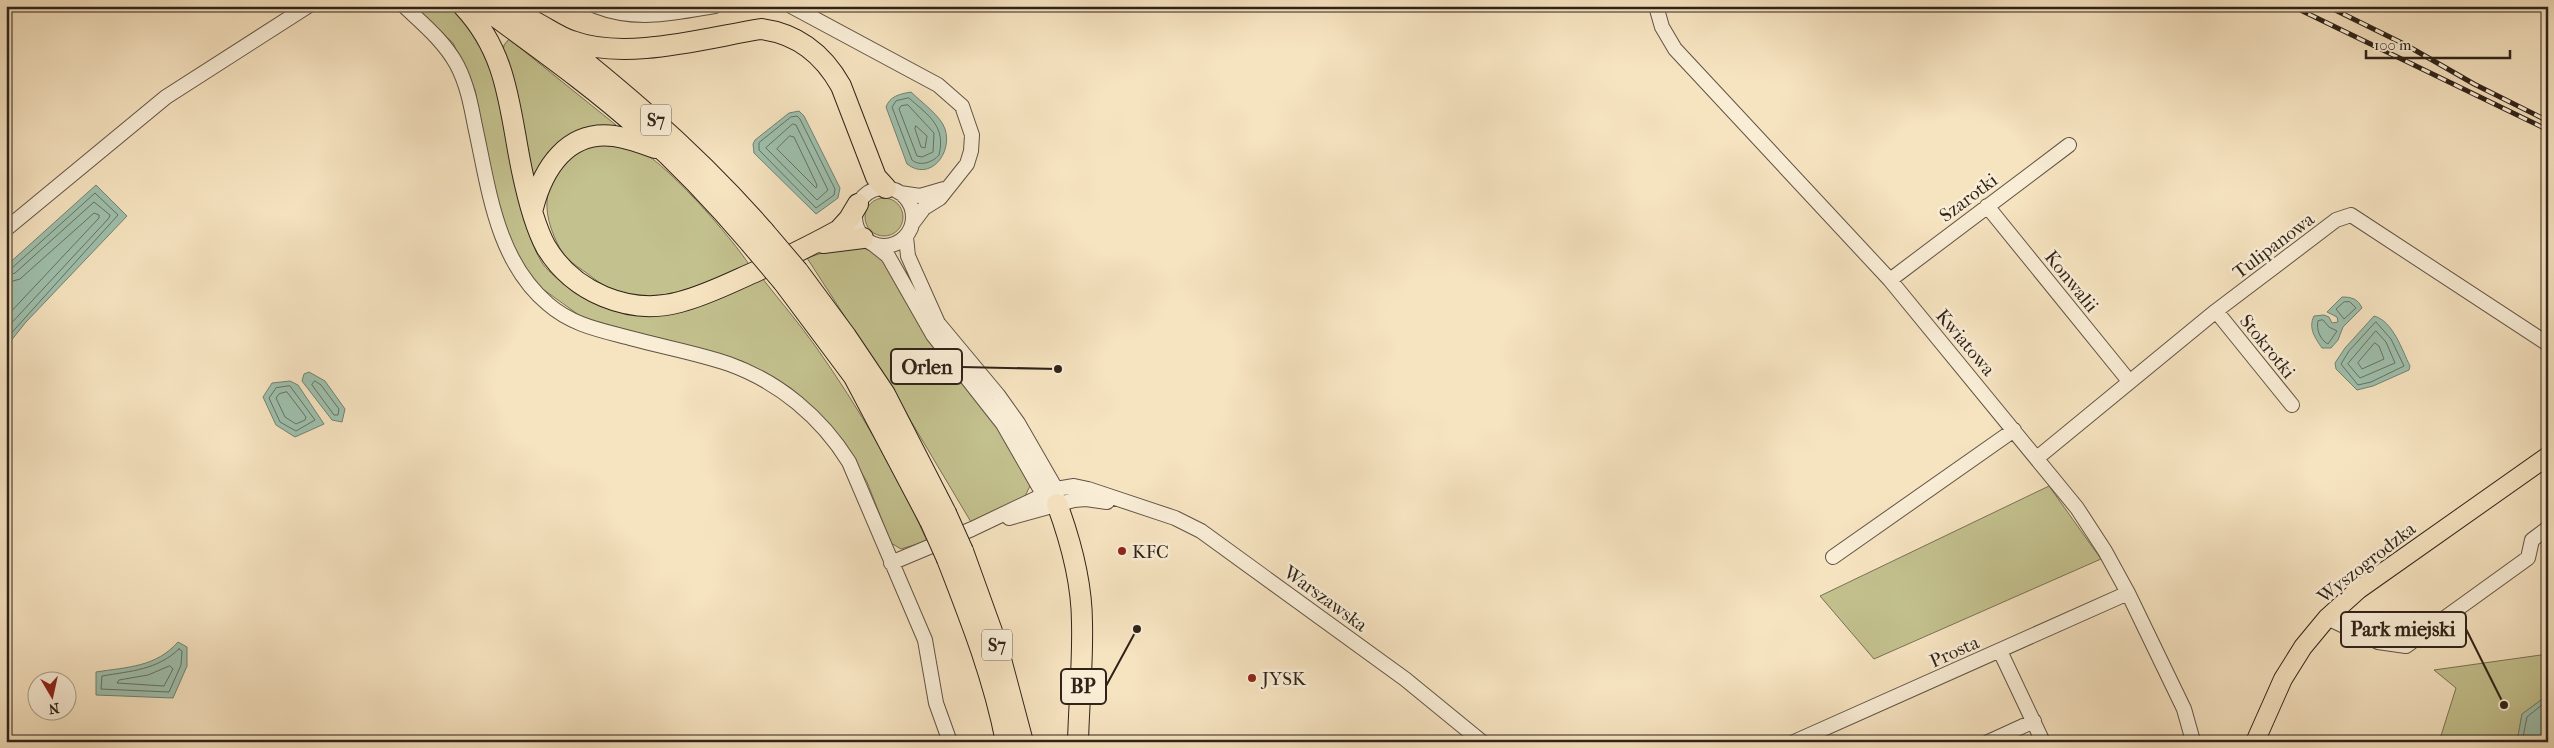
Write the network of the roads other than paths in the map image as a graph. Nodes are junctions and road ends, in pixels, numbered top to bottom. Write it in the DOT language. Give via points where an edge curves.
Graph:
graph roads {
  1 [pos="308,6"];
  2 [pos="404,6"];
  3 [pos="463,6"];
  4 [pos="481,6"];
  5 [pos="514,6"];
  6 [pos="596,6"];
  7 [pos="715,6"];
  8 [pos="791,6"];
  9 [pos="1656,6"];
  10 [pos="535,22"];
  11 [pos="2069,145"];
  12 [pos="662,150"];
  13 [pos="952,185"];
  14 [pos="894,190"];
  15 [pos="858,204"];
  16 [pos="1987,206"];
  17 [pos="533,209"];
  18 [pos="912,224"];
  19 [pos="6,229"];
  20 [pos="757,237"];
  21 [pos="906,237"];
  22 [pos="868,241"];
  23 [pos="809,246"];
  24 [pos="1890,280"];
  25 [pos="2216,311"];
  26 [pos="2548,344"];
  27 [pos="2128,381"];
  28 [pos="2292,405"];
  29 [pos="2014,430"];
  30 [pos="2037,458"];
  31 [pos="2547,459"];
  32 [pos="1052,496"];
  33 [pos="2548,528"];
  34 [pos="955,555"];
  35 [pos="1833,557"];
  36 [pos="891,563"];
  37 [pos="2128,593"];
  38 [pos="2327,618"];
  39 [pos="2000,650"];
  40 [pos="2034,721"];
  41 [pos="2196,741"];
  42 [pos="950,742"];
  43 [pos="1006,742"];
  44 [pos="1023,742"];
  45 [pos="1078,742"];
  46 [pos="1482,742"];
  47 [pos="1794,742"];
  48 [pos="1988,742"];
  49 [pos="2043,742"];
  50 [pos="2255,742"];
  1 -- 19 [label="street" via="166,97"];
  2 -- 36 [label="street" via="446,48 462,78 498,226 510,255 530,287 578,324 729,364 774,386 797,402 835,439 849,462"];
  3 -- 17 [label="highway" via="485,33 501,67 522,172"];
  4 -- 12 [label="highway, S7" via="552,58"];
  5 -- 10 [label="highway, S7"];
  6 -- 7 [label="street" via="626,16 661,16"];
  8 -- 13 [label="street" via="938,85 962,106 972,135 971,151 967,164"];
  9 -- 24 [label="street, Kwiatowa" via="1662,27 1675,49"];
  10 -- 14 [label="highway" via="571,41 614,49 645,48 761,29 780,31 806,44 834,73 876,177"];
  10 -- 20 [label="highway, S7" via="666,130 735,197"];
  11 -- 16 [label="street, Szarotki"];
  12 -- 17 [label="highway" via="613,136 588,138 562,152 552,162 539,184"];
  12 -- 20 [label="highway, S7" via="719,207"];
  13 -- 14 [label="street" via="920,196"];
  13 -- 18 [label="street" via="924,208"];
  14 -- 15 [label="street" via="870,191"];
  14 -- 18 [label="street" via="911,206"];
  15 -- 22 [label="street" via="855,222"];
  15 -- 23 [label="highway" via="839,230"];
  16 -- 24 [label="street, Szarotki"];
  16 -- 27 [label="street, Konwalii"];
  17 -- 23 [label="highway" via="546,246 565,272 591,291 639,306 679,303"];
  18 -- 21 [label="street"];
  20 -- 34 [label="highway, S7, bridge" via="790,276 854,377 938,517"];
  21 -- 22 [label="street" via="890,246"];
  21 -- 32 [label="street" via="908,256 938,323 1013,416"];
  22 -- 23 [label="highway" via="845,239"];
  22 -- 32 [label="street" via="888,256 933,335 1003,424"];
  24 -- 29 [label="street, Kwiatowa"];
  25 -- 26 [label="street, Tulipanowa" via="2336,220 2351,215"];
  25 -- 27 [label="street, Tulipanowa"];
  25 -- 28 [label="street, Stokrotki"];
  27 -- 30 [label="street, Tulipanowa"];
  29 -- 30 [label="street, Kwiatowa"];
  29 -- 35 [label="street"];
  30 -- 37 [label="street, Kwiatowa" via="2077,508"];
  31 -- 38 [label="main road, Wyszogrodzka" via="2358,590"];
  32 -- 36 [label="street, Warszawska"];
  32 -- 45 [label="highway" via="1067,530 1082,622"];
  32 -- 46 [label="street, Warszawska" via="1135,506 1175,518 1201,531 1405,679"];
  33 -- 38 [label="street" via="2532,540 2528,558 2406,646 2378,642"];
  34 -- 43 [label="highway, S7"];
  34 -- 44 [label="highway, S7" via="998,648"];
  36 -- 42 [label="street" via="925,640 936,702"];
  37 -- 39 [label="street, Prosta"];
  37 -- 41 [label="street, Kwiatowa"];
  38 -- 50 [label="main road, Wyszogrodzka" via="2303,647 2284,679"];
  39 -- 40 [label="street"];
  39 -- 47 [label="street, Prosta"];
  40 -- 48 [label="street"];
  40 -- 49 [label="street"];
}
